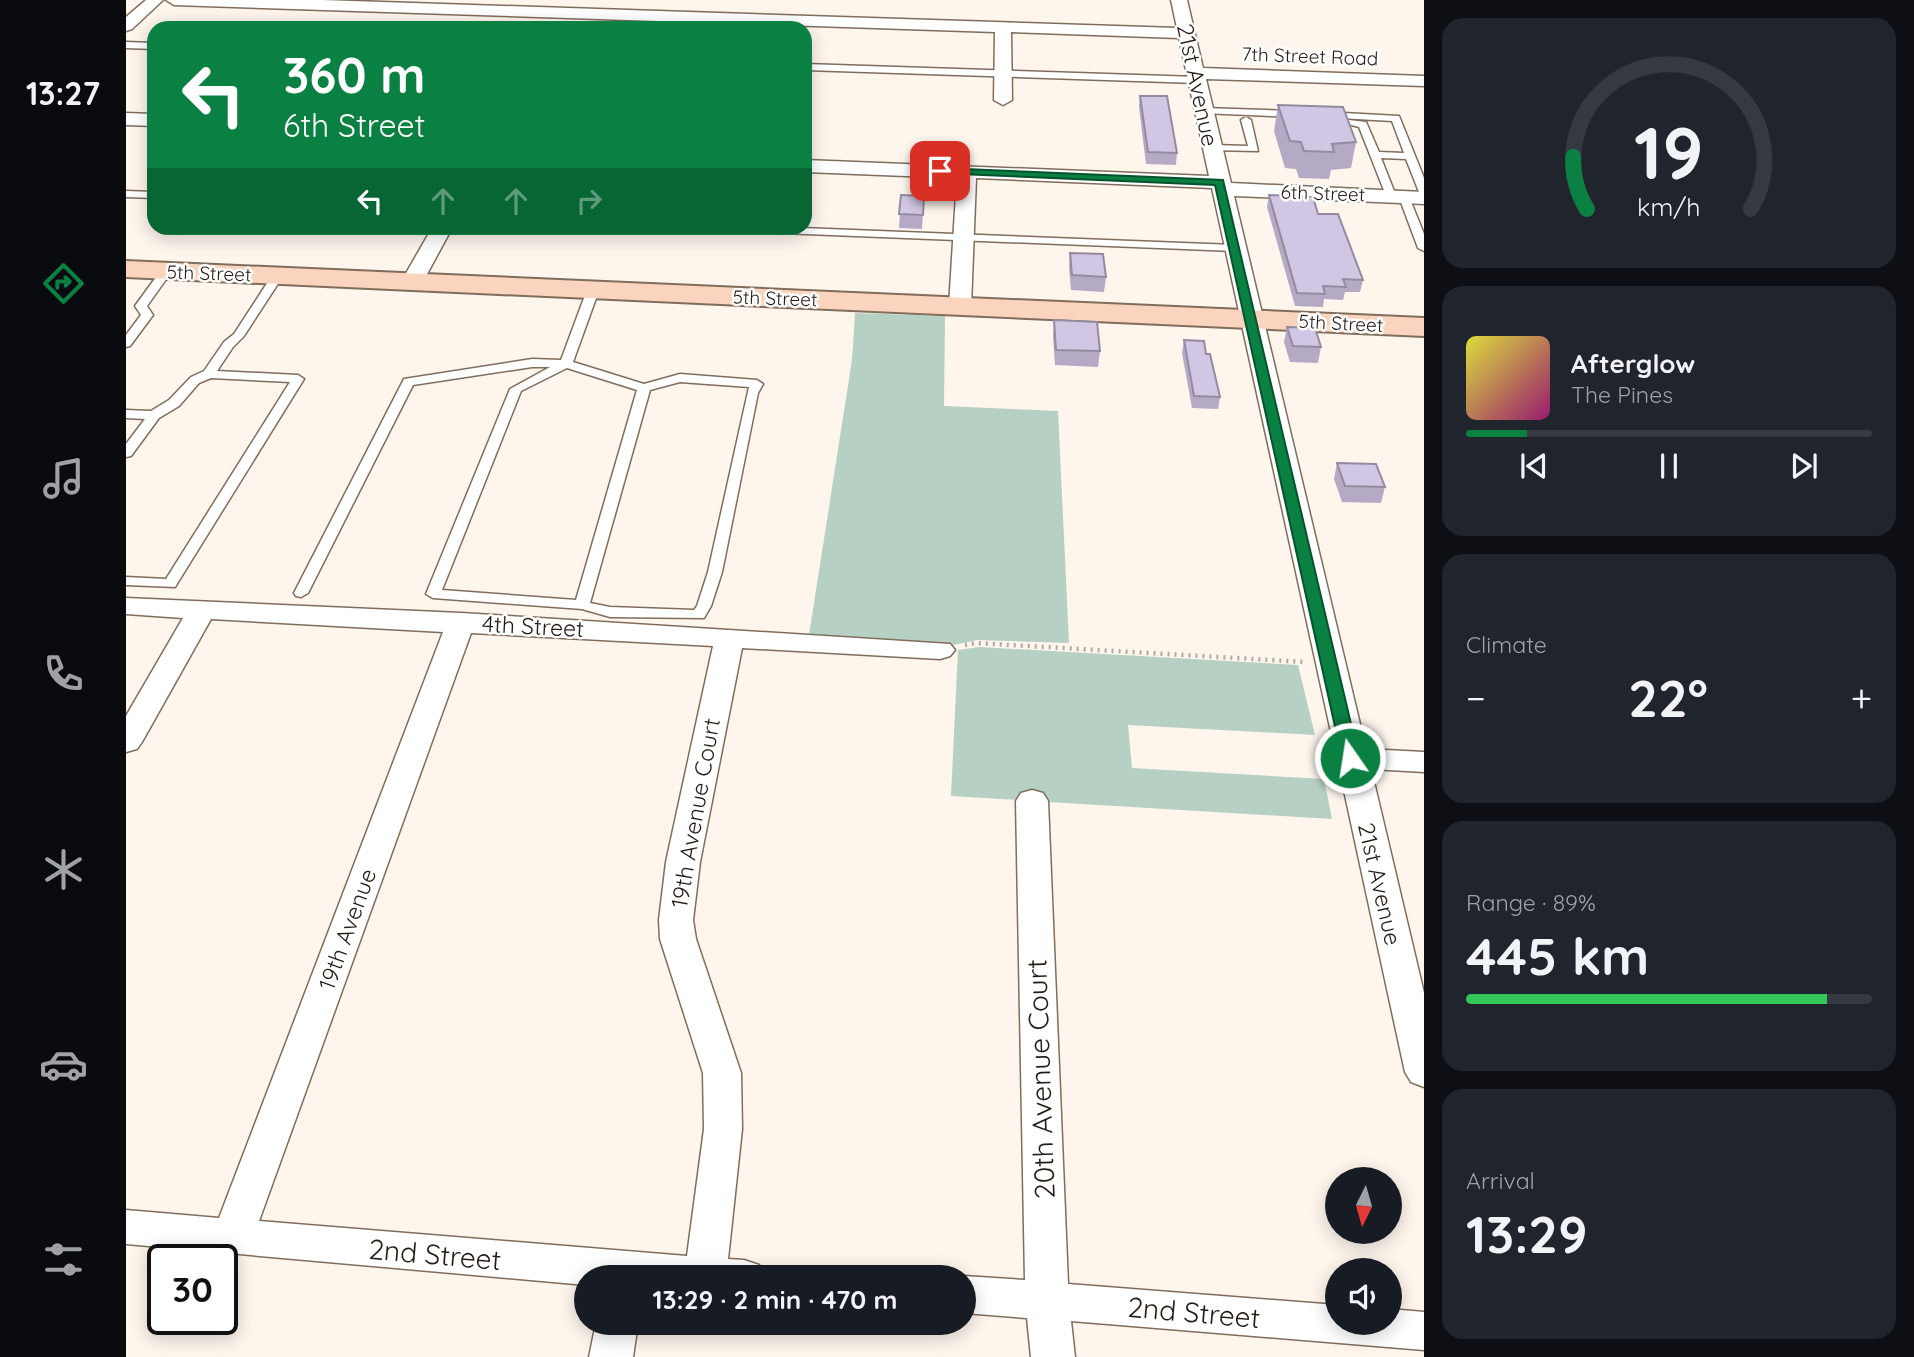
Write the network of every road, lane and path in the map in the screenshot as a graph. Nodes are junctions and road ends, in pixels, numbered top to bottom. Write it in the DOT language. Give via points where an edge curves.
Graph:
graph roads {
  1 [pos="155,0"];
  2 [pos="174,0"];
  3 [pos="1179,0"];
  4 [pos="564,6"];
  5 [pos="804,18"];
  6 [pos="126,26"];
  7 [pos="1003,27"];
  8 [pos="1188,33"];
  9 [pos="126,45"];
  10 [pos="147,46"];
  11 [pos="812,67"];
  12 [pos="1003,73"];
  13 [pos="1196,76"];
  14 [pos="1424,81"];
  15 [pos="1003,100"];
  16 [pos="1204,111"];
  17 [pos="1245,116"];
  18 [pos="1396,118"];
  19 [pos="126,119"];
  20 [pos="147,120"];
  21 [pos="1363,124"];
  22 [pos="1212,148"];
  23 [pos="1375,155"];
  24 [pos="1411,156"];
  25 [pos="812,166"];
  26 [pos="967,172"];
  27 [pos="1220,186"];
  28 [pos="1424,192"];
  29 [pos="126,194"];
  30 [pos="147,195"];
  31 [pos="1406,197"];
  32 [pos="812,231"];
  33 [pos="438,235"];
  34 [pos="962,237"];
  35 [pos="1234,248"];
  36 [pos="1424,248"];
  37 [pos="126,269"];
  38 [pos="166,271"];
  39 [pos="277,276"];
  40 [pos="412,282"];
  41 [pos="593,290"];
  42 [pos="960,306"];
  43 [pos="1251,319"];
  44 [pos="1424,327"];
  45 [pos="126,344"];
  46 [pos="566,364"];
  47 [pos="209,374"];
  48 [pos="644,388"];
  49 [pos="126,414"];
  50 [pos="154,415"];
  51 [pos="126,453"];
  52 [pos="126,581"];
  53 [pos="301,593"];
  54 [pos="582,605"];
  55 [pos="126,606"];
  56 [pos="202,610"];
  57 [pos="461,622"];
  58 [pos="729,638"];
  59 [pos="940,650"];
  60 [pos="1307,662"];
  61 [pos="126,742"];
  62 [pos="1350,758"];
  63 [pos="1424,762"];
  64 [pos="1032,801"];
  65 [pos="1424,1072"];
  66 [pos="126,1227"];
  67 [pos="233,1236"];
  68 [pos="724,1265"];
  69 [pos="574,1269"];
  70 [pos="976,1295"];
  71 [pos="1047,1300"];
  72 [pos="1424,1331"];
  73 [pos="615,1335"];
  74 [pos="611,1357"];
  75 [pos="1053,1357"];
  1 -- 6 [label="street"];
  2 -- 4 [label="street"];
  3 -- 8 [label="street, 21st Avenue"];
  4 -- 5 [label="street"];
  5 -- 7 [label="street"];
  7 -- 8 [label="street"];
  7 -- 12 [label="street"];
  8 -- 13 [label="street, 21st Avenue"];
  9 -- 10 [label="lane"];
  11 -- 12 [label="lane"];
  12 -- 13 [label="lane"];
  12 -- 15 [label="street"];
  13 -- 14 [label="street, 7th Street Road"];
  13 -- 16 [label="street, 21st Avenue"];
  16 -- 17 [label="lane"];
  16 -- 22 [label="street, 21st Avenue"];
  17 -- 18 [label="lane"];
  17 -- 21 [label="lane"];
  17 -- 22 [label="lane" via="1254,149"];
  18 -- 21 [label="lane"];
  18 -- 24 [label="lane"];
  19 -- 20 [label="street"];
  21 -- 23 [label="lane"];
  22 -- 27 [label="street, 21st Avenue"];
  23 -- 24 [label="lane"];
  23 -- 31 [label="lane"];
  24 -- 28 [label="lane"];
  25 -- 26 [label="street, 6th Street"];
  26 -- 27 [label="street, 6th Street"];
  26 -- 34 [label="street"];
  27 -- 31 [label="street, 6th Street"];
  27 -- 35 [label="street, 21st Avenue"];
  29 -- 30 [label="lane"];
  31 -- 36 [label="lane"];
  32 -- 34 [label="lane"];
  33 -- 40 [label="street"];
  34 -- 35 [label="lane"];
  34 -- 42 [label="street"];
  35 -- 43 [label="street, 21st Avenue"];
  37 -- 38 [label="main road, 5th Street"];
  38 -- 39 [label="main road, 5th Street"];
  38 -- 45 [label="lane" via="141,306 147,315"];
  39 -- 40 [label="main road, 5th Street"];
  39 -- 47 [label="lane"];
  40 -- 41 [label="main road, 5th Street"];
  41 -- 42 [label="main road, 5th Street"];
  41 -- 46 [label="lane"];
  42 -- 43 [label="main road, 5th Street"];
  43 -- 44 [label="main road, 5th Street"];
  43 -- 62 [label="street, 21st Avenue"];
  46 -- 48 [label="lane"];
  46 -- 53 [label="lane" via="533,363 408,382"];
  46 -- 54 [label="lane" via="516,389 433,594"];
  47 -- 50 [label="lane" via="195,380 174,403"];
  47 -- 52 [label="lane" via="298,379 170,584"];
  48 -- 54 [label="lane"];
  48 -- 54 [label="lane" via="680,378 757,384 715,572 699,615 610,612"];
  49 -- 50 [label="lane"];
  50 -- 51 [label="lane"];
  55 -- 56 [label="street, 4th Street"];
  56 -- 57 [label="street, 4th Street"];
  56 -- 61 [label="street"];
  57 -- 58 [label="street, 4th Street"];
  57 -- 67 [label="street, 19th Avenue"];
  58 -- 59 [label="street, 4th Street"];
  58 -- 68 [label="street, 19th Avenue Court" via="683,862 676,920 678,939 722,1073"];
  59 -- 60 [label="path" via="976,643"];
  62 -- 63 [label="street"];
  62 -- 65 [label="street, 21st Avenue"];
  64 -- 71 [label="street, 20th Avenue Court"];
  66 -- 67 [label="street, 2nd Street"];
  67 -- 69 [label="street, 2nd Street"];
  70 -- 71 [label="street, 2nd Street"];
  71 -- 72 [label="street, 2nd Street"];
  71 -- 75 [label="street, 20th Avenue Court"];
  73 -- 74 [label="street"];
}
